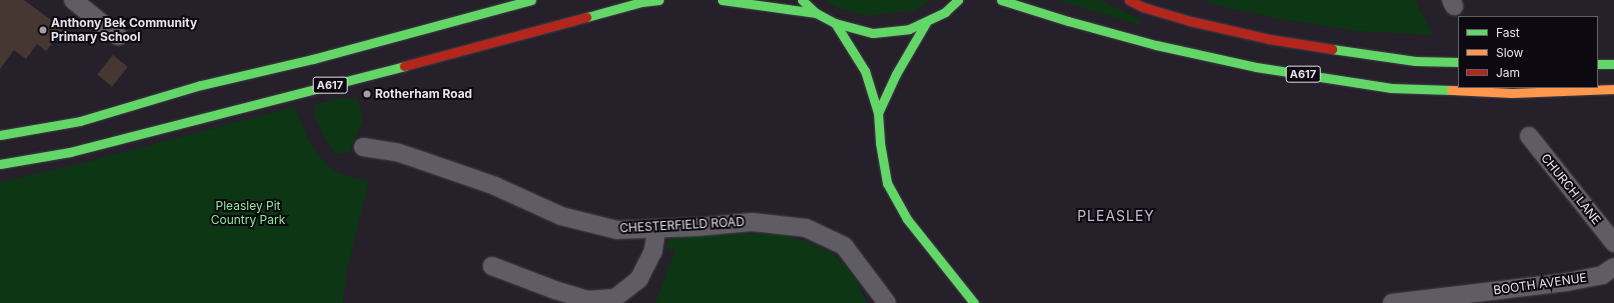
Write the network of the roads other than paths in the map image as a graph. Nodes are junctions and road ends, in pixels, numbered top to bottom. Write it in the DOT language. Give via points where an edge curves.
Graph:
graph roads {
  1 [pos="73,0"];
  2 [pos="531,0"];
  3 [pos="659,0"];
  4 [pos="722,0"];
  5 [pos="802,0"];
  6 [pos="958,0"];
  7 [pos="1000,0"];
  8 [pos="1129,0"];
  9 [pos="816,13"];
  10 [pos="927,21"];
  11 [pos="835,24"];
  12 [pos="118,36"];
  13 [pos="1458,62"];
  14 [pos="1598,64"];
  15 [pos="1614,64"];
  16 [pos="1614,89"];
  17 [pos="878,113"];
  18 [pos="0,135"];
  19 [pos="1529,136"];
  20 [pos="363,147"];
  21 [pos="0,164"];
  22 [pos="657,228"];
  23 [pos="1614,243"];
  24 [pos="492,266"];
  25 [pos="1614,267"];
  26 [pos="887,303"];
  27 [pos="974,303"];
  28 [pos="1392,303"];
  1 -- 12 [label="street"];
  2 -- 18 [label="main road, A617" via="313,59 201,85 80,121"];
  3 -- 21 [label="main road, A617" via="642,2 78,150"];
  4 -- 9 [label="main road"];
  5 -- 9 [label="main road"];
  6 -- 10 [label="main road" via="945,12"];
  7 -- 16 [label="main road, A617" via="1156,45 1256,67 1391,88 1512,93"];
  8 -- 13 [label="main road" via="1143,7 1190,21 1269,39 1414,61"];
  9 -- 11 [label="main road"];
  10 -- 11 [label="main road" via="910,29 873,33"];
  10 -- 17 [label="main road" via="896,74"];
  11 -- 17 [label="main road" via="865,71"];
  14 -- 15 [label="main road"];
  17 -- 27 [label="main road" via="887,183 907,219"];
  19 -- 23 [label="street, CHURCH LANE"];
  20 -- 22 [label="street, CHESTERFIELD ROAD" via="399,153 495,186 561,216 617,230"];
  22 -- 24 [label="street" via="653,252 639,279 615,298 588,300"];
  22 -- 26 [label="street, CHESTERFIELD ROAD" via="752,222 806,228 844,246"];
  25 -- 28 [label="street, BOOTH AVENUE" via="1602,275 1567,282"];
}
